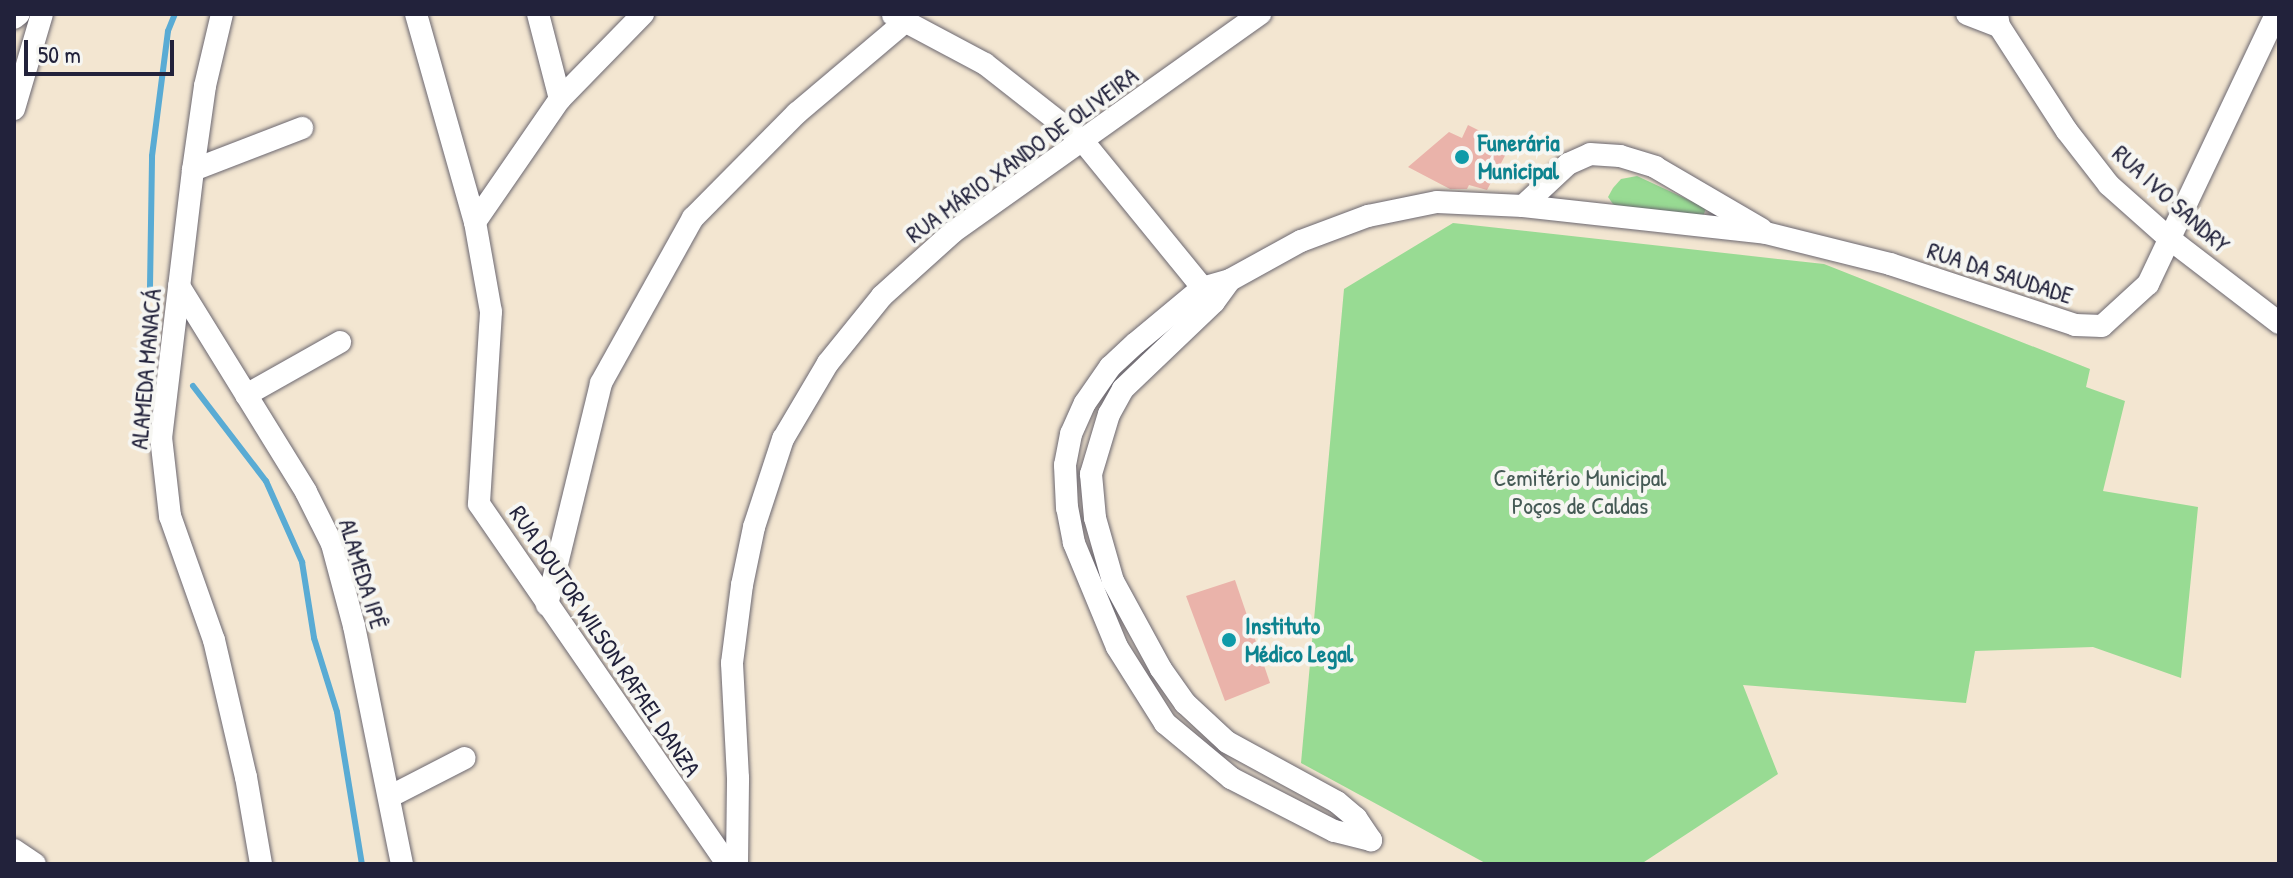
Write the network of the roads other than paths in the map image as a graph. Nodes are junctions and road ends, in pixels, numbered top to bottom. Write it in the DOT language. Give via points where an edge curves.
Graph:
graph roads {
  1 [pos="19,14"];
  2 [pos="42,14"];
  3 [pos="222,14"];
  4 [pos="416,14"];
  5 [pos="538,14"];
  6 [pos="643,14"];
  7 [pos="1260,14"];
  8 [pos="1967,14"];
  9 [pos="2276,14"];
  10 [pos="899,17"];
  11 [pos="14,18"];
  12 [pos="1998,20"];
  13 [pos="560,99"];
  14 [pos="14,105"];
  15 [pos="302,128"];
  16 [pos="1082,140"];
  17 [pos="193,170"];
  18 [pos="1523,206"];
  19 [pos="475,222"];
  20 [pos="1766,233"];
  21 [pos="2171,240"];
  22 [pos="179,286"];
  23 [pos="1208,295"];
  24 [pos="2279,323"];
  25 [pos="340,342"];
  26 [pos="246,395"];
  27 [pos="547,605"];
  28 [pos="465,758"];
  29 [pos="389,797"];
  30 [pos="14,850"];
  31 [pos="35,864"];
  32 [pos="261,864"];
  33 [pos="402,864"];
  34 [pos="727,864"];
  35 [pos="737,864"];
  1 -- 11 [label="street"];
  2 -- 14 [label="street"];
  3 -- 17 [label="street, ALAMEDA MANACÁ"];
  4 -- 19 [label="street, RUA DOUTOR WILSON RAFAEL DANZA"];
  5 -- 13 [label="street"];
  6 -- 13 [label="street"];
  7 -- 16 [label="street, RUA MÁRIO XANDO DE OLIVEIRA"];
  8 -- 12 [label="street"];
  9 -- 21 [label="street, RUA DA SAUDADE"];
  10 -- 16 [label="street" via="985,64"];
  10 -- 27 [label="street" via="693,218 601,383"];
  12 -- 21 [label="street, RUA IVO SANDRY" via="2067,131 2109,185"];
  13 -- 19 [label="street"];
  15 -- 17 [label="street"];
  16 -- 23 [label="street"];
  16 -- 35 [label="street, RUA MÁRIO XANDO DE OLIVEIRA" via="953,232 882,296 828,363 783,439 754,527 732,663"];
  17 -- 22 [label="street, ALAMEDA MANACÁ"];
  18 -- 20 [label="street, RUA DA SAUDADE"];
  18 -- 20 [label="street, RUA DA SAUDADE" via="1568,164 1590,154 1620,156 1655,167"];
  18 -- 23 [label="street, RUA DA SAUDADE" via="1437,202 1368,216 1301,241"];
  19 -- 27 [label="street, RUA DOUTOR WILSON RAFAEL DANZA" via="491,312 479,504"];
  20 -- 21 [label="street, RUA DA SAUDADE" via="1890,264 2075,325 2102,326 2148,284"];
  21 -- 24 [label="street, RUA IVO SANDRY"];
  22 -- 26 [label="street, ALAMEDA IPÊ"];
  22 -- 32 [label="street, ALAMEDA MANACÁ" via="161,437 170,516 214,640"];
  23 -- 23 [label="street, RUA DA SAUDADE" via="1110,367 1085,403 1065,465 1074,543 1117,647 1165,723 1231,778 1334,831 1371,840 1337,802 1227,742 1185,703 1113,581 1095,518 1091,474 1098,441 1123,389"];
  25 -- 26 [label="street"];
  26 -- 29 [label="street, ALAMEDA IPÊ" via="332,544"];
  27 -- 34 [label="street, RUA DOUTOR WILSON RAFAEL DANZA"];
  28 -- 29 [label="street"];
  29 -- 33 [label="street, ALAMEDA IPÊ"];
  30 -- 31 [label="street"];
}
